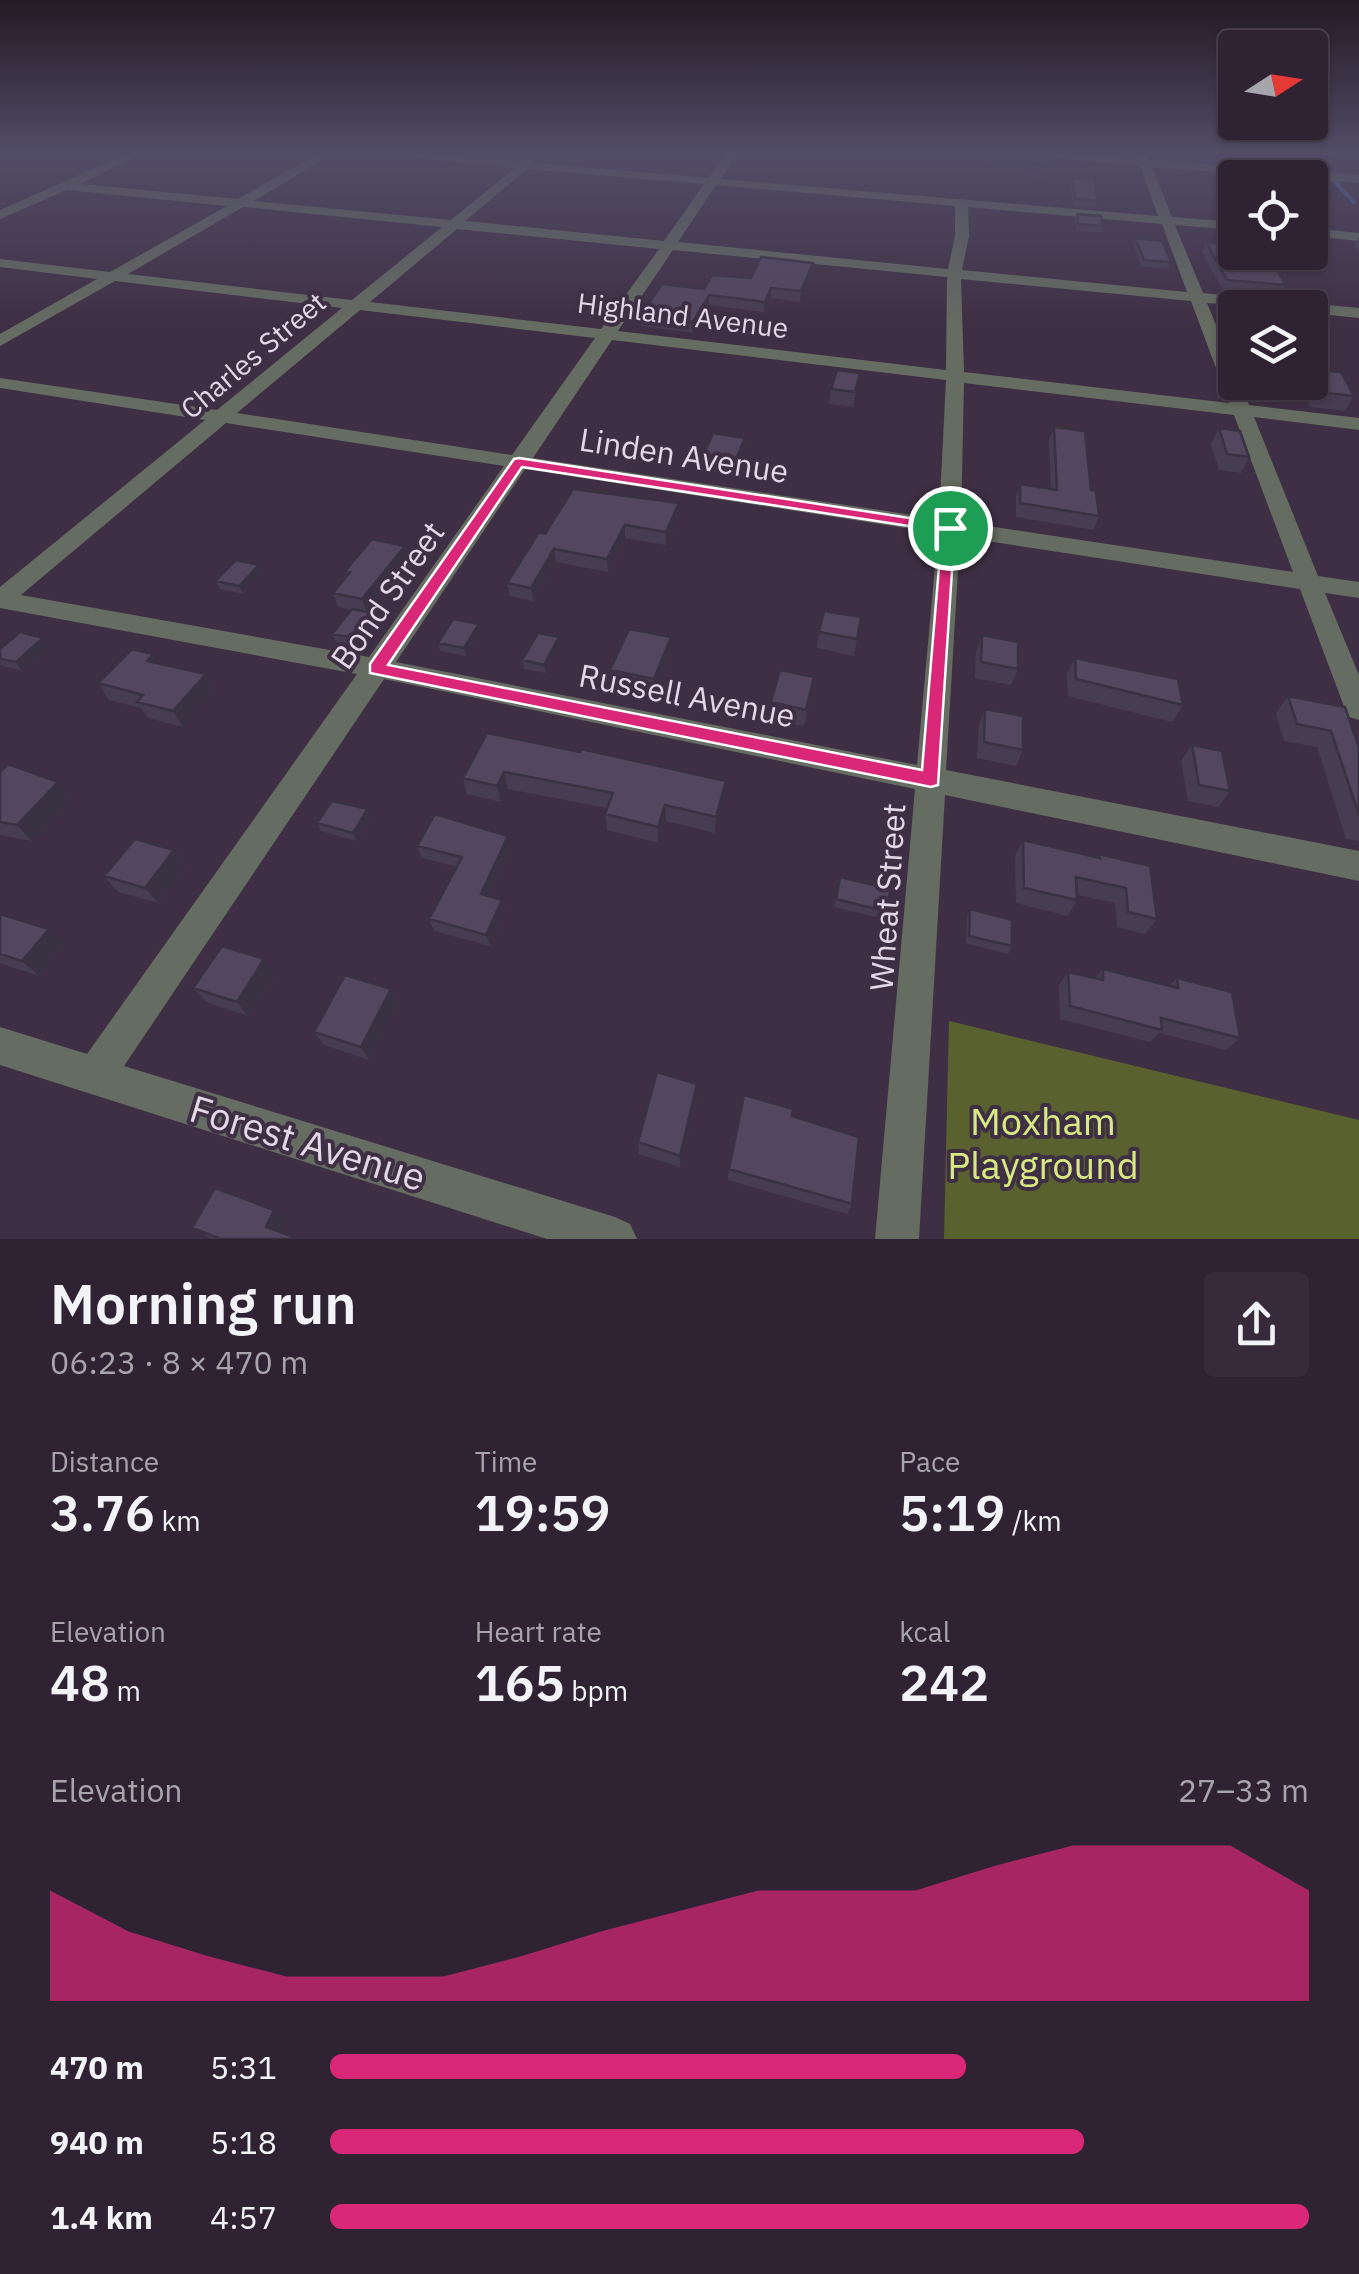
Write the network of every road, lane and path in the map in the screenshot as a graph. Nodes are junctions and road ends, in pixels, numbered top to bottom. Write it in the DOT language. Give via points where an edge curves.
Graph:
graph roads {
  1 [pos="229,210"];
  2 [pos="310,210"];
  3 [pos="471,210"];
  4 [pos="693,210"];
  5 [pos="960,210"];
  6 [pos="1050,210"];
  7 [pos="1163,210"];
  8 [pos="1167,220"];
  9 [pos="454,224"];
  10 [pos="1218,224"];
  11 [pos="1328,234"];
  12 [pos="1359,237"];
  13 [pos="669,245"];
  14 [pos="0,263"];
  15 [pos="954,275"];
  16 [pos="114,276"];
  17 [pos="1197,297"];
  18 [pos="1218,299"];
  19 [pos="358,304"];
  20 [pos="1328,310"];
  21 [pos="1359,313"];
  22 [pos="608,333"];
  23 [pos="0,341"];
  24 [pos="952,376"];
  25 [pos="0,383"];
  26 [pos="1241,410"];
  27 [pos="222,417"];
  28 [pos="1359,424"];
  29 [pos="519,462"];
  30 [pos="950,528"];
  31 [pos="1309,582"];
  32 [pos="1359,590"];
  33 [pos="0,600"];
  34 [pos="376,668"];
  35 [pos="1359,708"];
  36 [pos="931,779"];
  37 [pos="1359,866"];
  38 [pos="0,1046"];
  39 [pos="96,1076"];
  40 [pos="615,1239"];
  41 [pos="897,1239"];
  1 -- 16 [label="street"];
  2 -- 9 [label="street"];
  3 -- 9 [label="street, Charles Street"];
  4 -- 13 [label="street, Bond Street"];
  5 -- 15 [label="street, Wheat Street"];
  6 -- 8 [label="street"];
  7 -- 8 [label="street"];
  8 -- 10 [label="street"];
  8 -- 17 [label="street"];
  9 -- 13 [label="street"];
  9 -- 19 [label="street, Charles Street"];
  11 -- 12 [label="street"];
  13 -- 15 [label="street"];
  13 -- 22 [label="street, Bond Street"];
  14 -- 16 [label="street, Highland Avenue"];
  15 -- 17 [label="street"];
  15 -- 24 [label="street, Wheat Street"];
  16 -- 19 [label="street, Highland Avenue"];
  16 -- 23 [label="street"];
  17 -- 18 [label="street"];
  17 -- 26 [label="street"];
  19 -- 22 [label="street, Highland Avenue"];
  19 -- 27 [label="street, Charles Street"];
  20 -- 21 [label="street"];
  22 -- 24 [label="street, Highland Avenue"];
  22 -- 29 [label="street, Bond Street"];
  24 -- 26 [label="street, Highland Avenue"];
  24 -- 30 [label="street, Wheat Street"];
  25 -- 27 [label="street, Linden Avenue"];
  26 -- 28 [label="street, Highland Avenue"];
  26 -- 31 [label="street"];
  27 -- 29 [label="street, Linden Avenue"];
  27 -- 33 [label="street, Charles Street"];
  29 -- 30 [label="street, Linden Avenue"];
  29 -- 34 [label="street, Bond Street"];
  30 -- 31 [label="street, Linden Avenue"];
  30 -- 36 [label="street, Wheat Street"];
  31 -- 32 [label="street, Linden Avenue"];
  31 -- 35 [label="street"];
  33 -- 34 [label="street, Russell Avenue"];
  34 -- 36 [label="street, Russell Avenue"];
  34 -- 39 [label="street, Bond Street"];
  36 -- 37 [label="street, Russell Avenue"];
  36 -- 41 [label="street, Wheat Street"];
  38 -- 39 [label="street, Forest Avenue"];
  39 -- 40 [label="street, Forest Avenue"];
}
